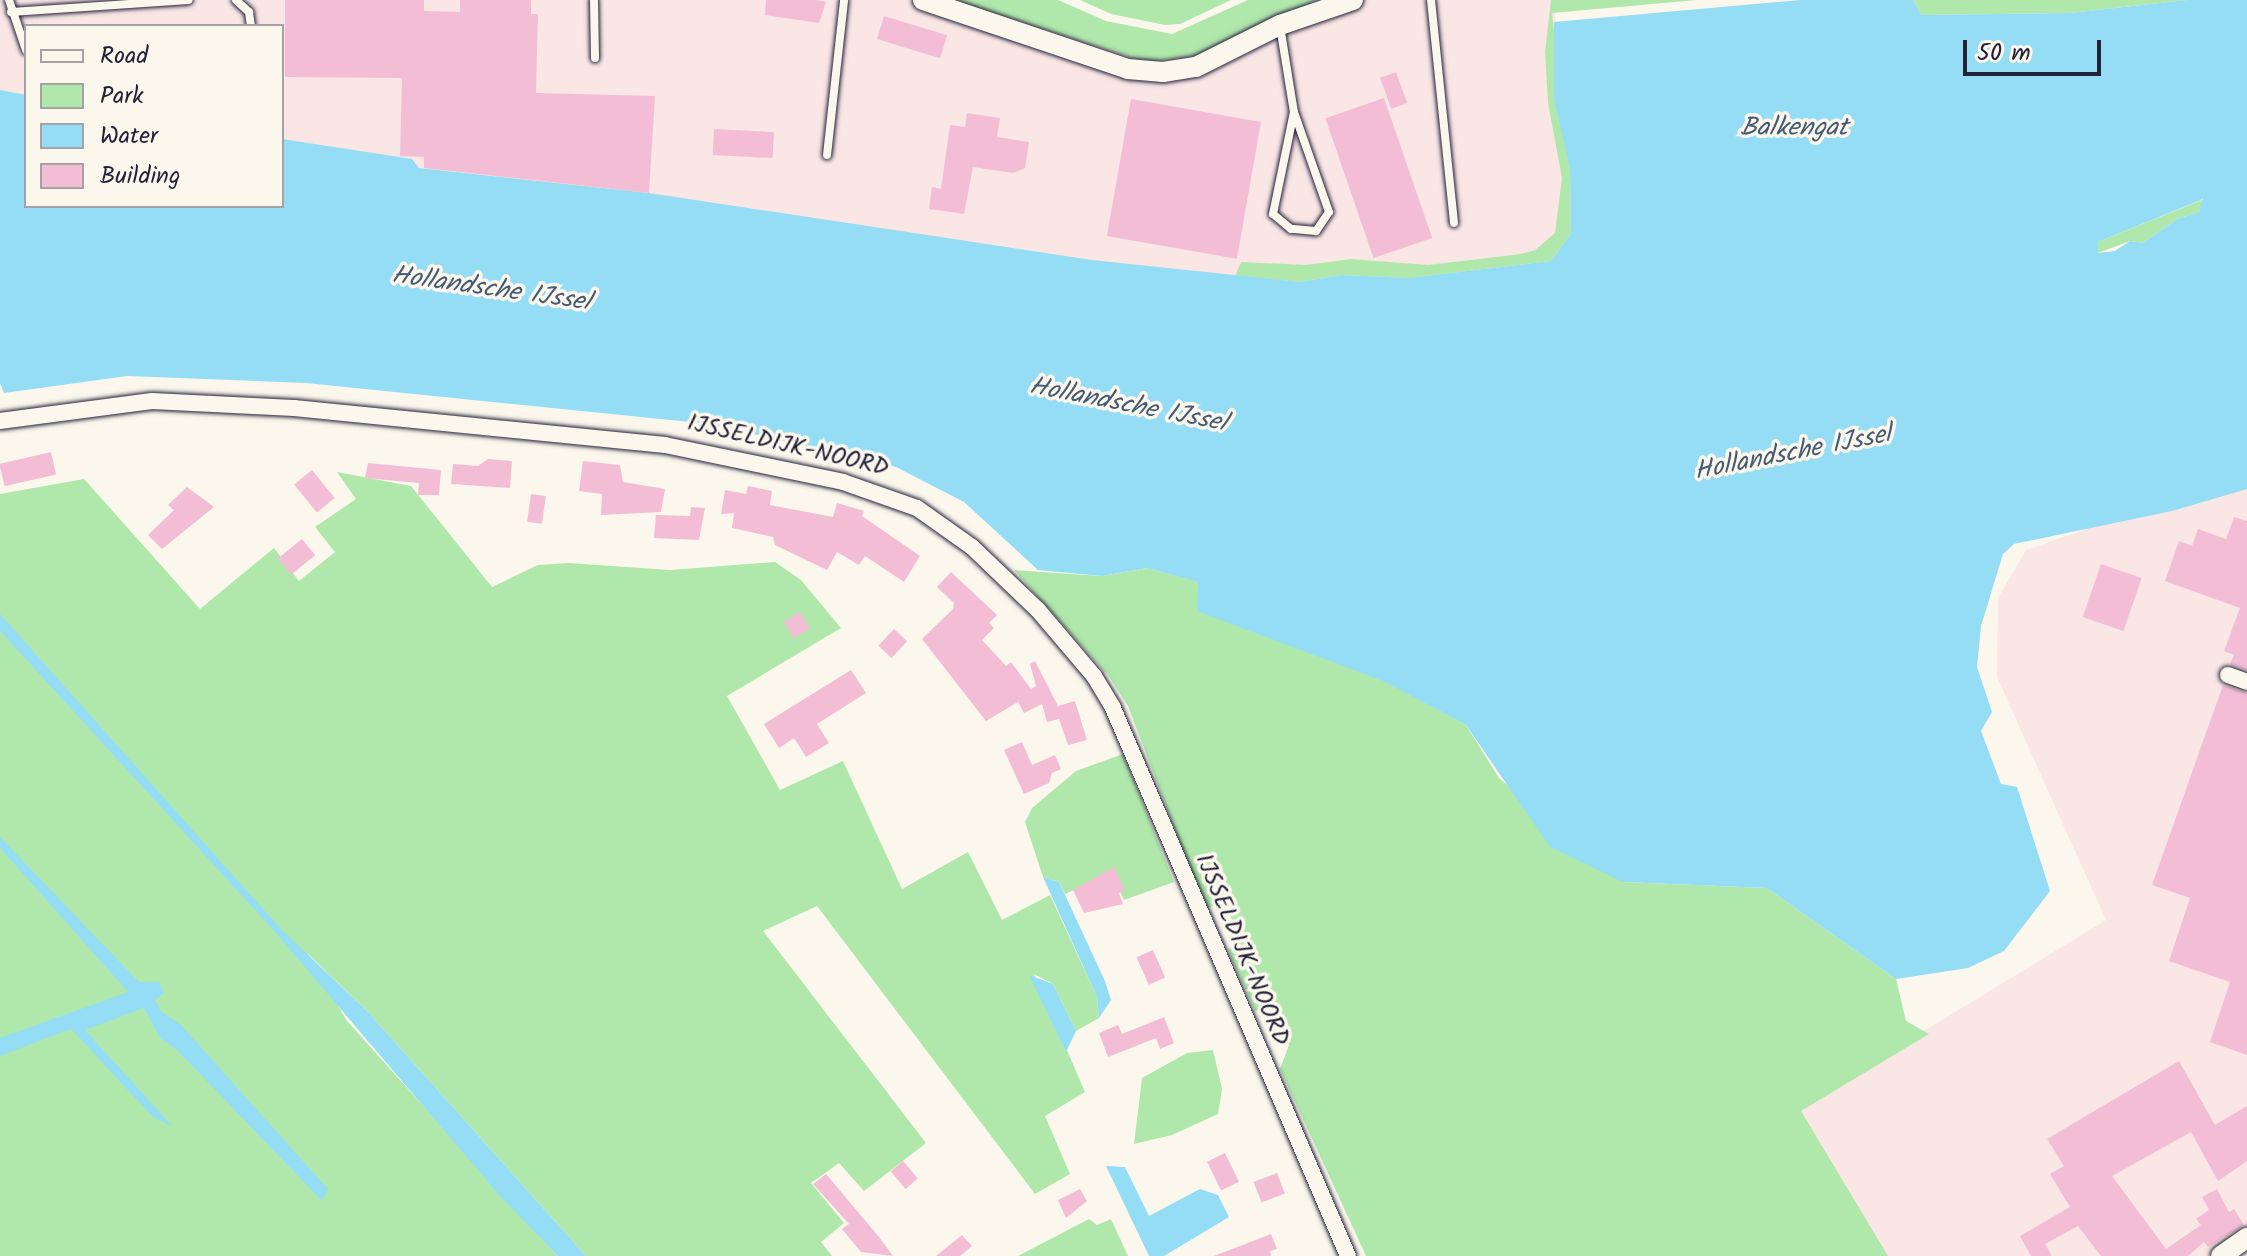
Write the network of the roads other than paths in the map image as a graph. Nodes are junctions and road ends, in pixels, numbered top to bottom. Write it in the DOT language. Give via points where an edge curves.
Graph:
graph roads {
  1 [pos="9,0"];
  2 [pos="189,0"];
  3 [pos="236,0"];
  4 [pos="594,0"];
  5 [pos="844,0"];
  6 [pos="923,0"];
  7 [pos="1353,0"];
  8 [pos="1431,0"];
  9 [pos="11,12"];
  10 [pos="251,24"];
  11 [pos="1280,25"];
  12 [pos="24,45"];
  13 [pos="595,58"];
  14 [pos="1294,112"];
  15 [pos="827,155"];
  16 [pos="1454,223"];
  17 [pos="3,418"];
  18 [pos="2228,675"];
  19 [pos="2247,682"];
  20 [pos="2247,1238"];
  21 [pos="1348,1256"];
  22 [pos="2221,1256"];
  1 -- 9 [label="lane"];
  2 -- 9 [label="lane"];
  3 -- 10 [label="lane" via="249,12"];
  4 -- 13 [label="lane"];
  5 -- 15 [label="lane"];
  6 -- 11 [label="street" via="1128,69 1163,72 1206,63"];
  7 -- 11 [label="street"];
  8 -- 16 [label="lane"];
  9 -- 12 [label="lane"];
  11 -- 14 [label="lane"];
  14 -- 14 [label="lane" via="1329,212 1316,231 1291,229 1273,214"];
  17 -- 21 [label="street, IJSSELDIJK-NOORD" via="152,401 294,408 665,445 828,478 917,508 972,547 1038,610 1094,676 1113,708"];
  18 -- 19 [label="street"];
  20 -- 22 [label="street"];
}
